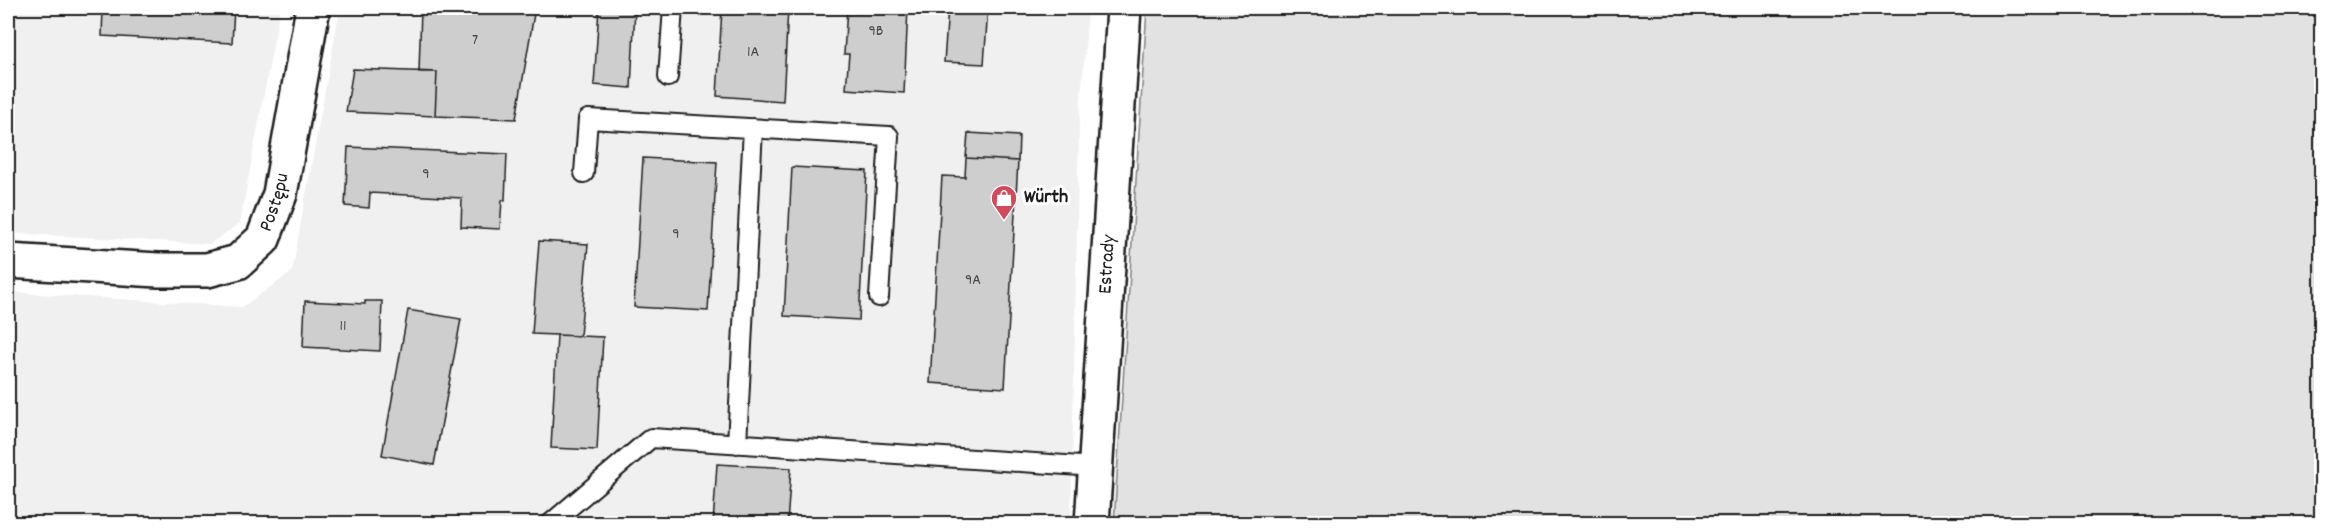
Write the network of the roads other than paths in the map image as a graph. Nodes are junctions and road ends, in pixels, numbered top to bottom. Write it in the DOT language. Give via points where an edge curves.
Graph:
graph roads {
  1 [pos="313,8"];
  2 [pos="673,8"];
  3 [pos="1124,8"];
  4 [pos="668,77"];
  5 [pos="753,128"];
  6 [pos="584,173"];
  7 [pos="8,261"];
  8 [pos="879,297"];
  9 [pos="737,444"];
  10 [pos="1096,467"];
  11 [pos="550,524"];
  12 [pos="1092,524"];
  1 -- 7 [label="main road, Postępu" via="280,194 263,239 238,262 207,270 158,270"];
  2 -- 4 [label="lane"];
  3 -- 10 [label="main road, Estrady"];
  5 -- 6 [label="lane" via="588,119"];
  5 -- 8 [label="lane" via="889,136"];
  5 -- 9 [label="lane"];
  9 -- 10 [label="lane"];
  9 -- 11 [label="lane" via="651,438"];
  10 -- 12 [label="main road, Estrady"];
}
